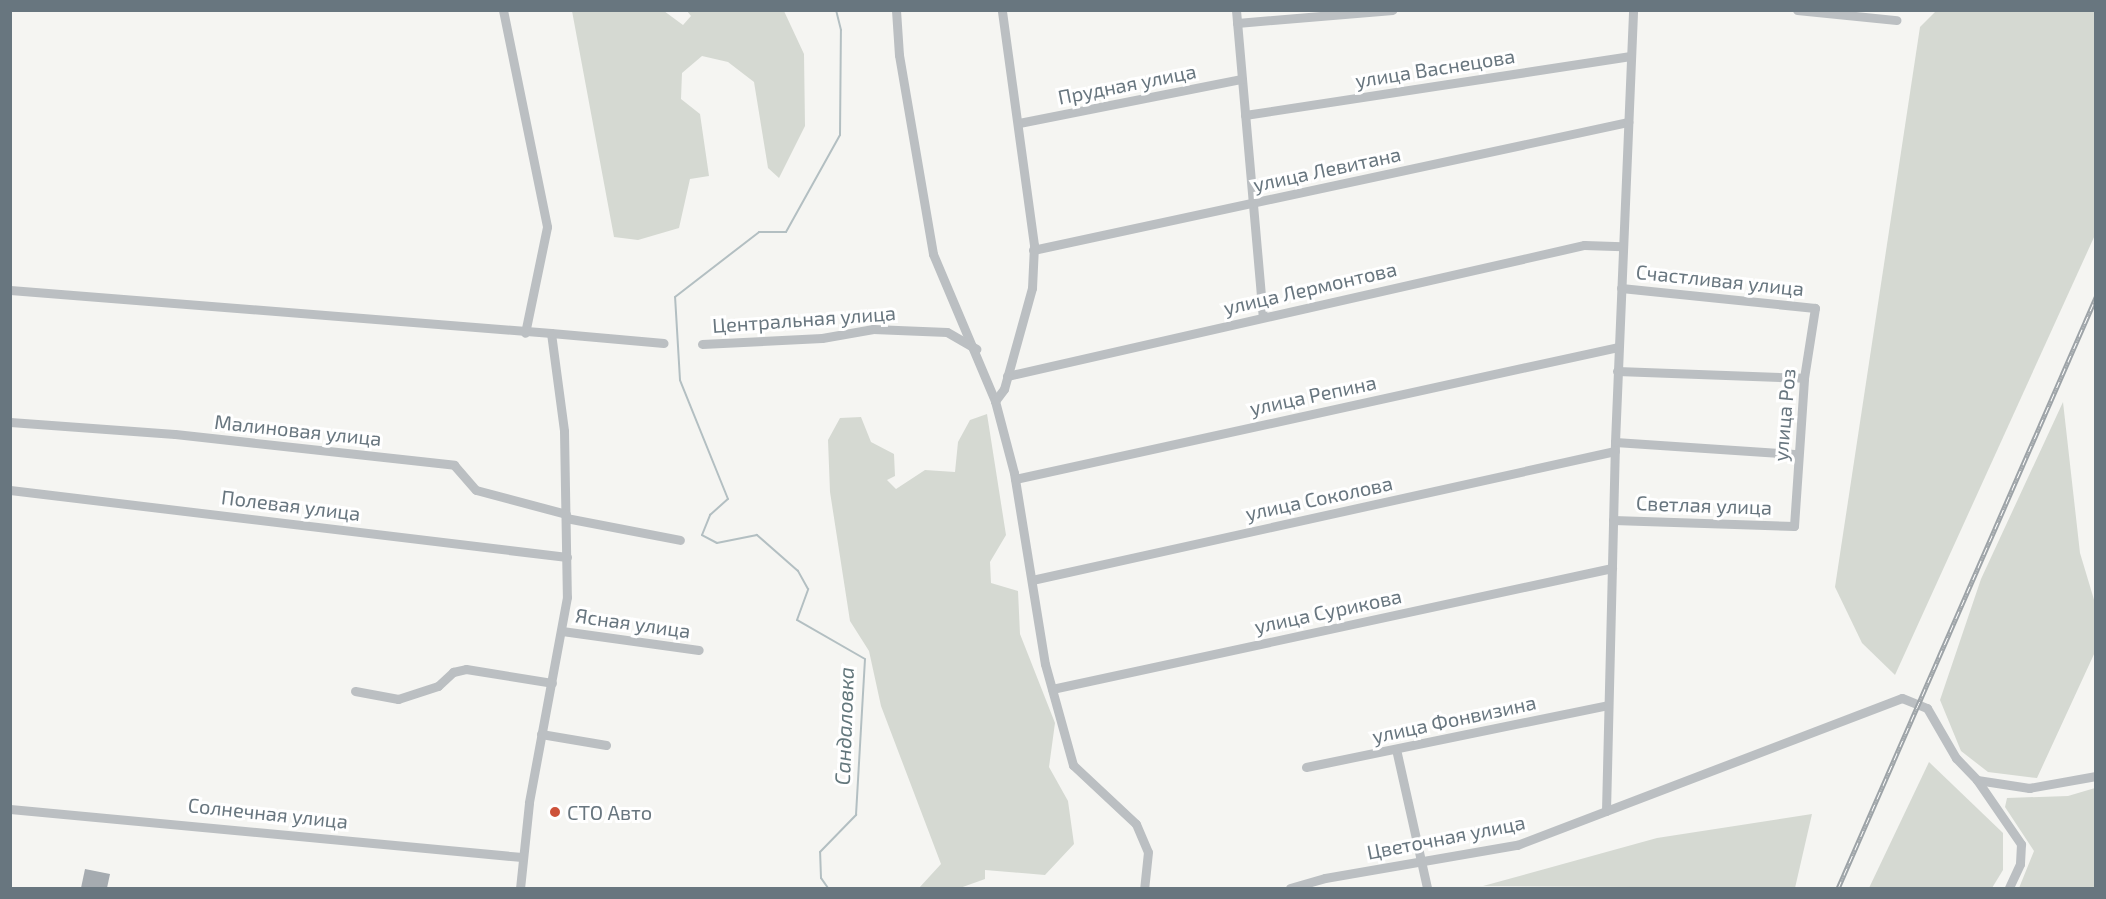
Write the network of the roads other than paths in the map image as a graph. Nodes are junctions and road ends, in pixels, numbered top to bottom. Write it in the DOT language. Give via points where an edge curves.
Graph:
graph roads {
  1 [pos="503,10"];
  2 [pos="896,10"];
  3 [pos="1002,10"];
  4 [pos="1236,10"];
  5 [pos="1392,10"];
  6 [pos="1634,10"];
  7 [pos="1797,10"];
  8 [pos="1896,20"];
  9 [pos="1237,23"];
  10 [pos="1631,56"];
  11 [pos="1242,79"];
  12 [pos="1245,115"];
  13 [pos="1628,122"];
  14 [pos="1019,123"];
  15 [pos="1253,203"];
  16 [pos="1622,246"];
  17 [pos="1034,250"];
  18 [pos="1621,288"];
  19 [pos="10,290"];
  20 [pos="1815,308"];
  21 [pos="1263,317"];
  22 [pos="525,333"];
  23 [pos="550,333"];
  24 [pos="664,343"];
  25 [pos="702,344"];
  26 [pos="1618,346"];
  27 [pos="976,349"];
  28 [pos="1617,371"];
  29 [pos="1007,376"];
  30 [pos="1804,378"];
  31 [pos="995,400"];
  32 [pos="10,422"];
  33 [pos="1615,447"];
  34 [pos="1798,454"];
  35 [pos="1015,479"];
  36 [pos="10,490"];
  37 [pos="566,516"];
  38 [pos="1613,520"];
  39 [pos="1794,526"];
  40 [pos="680,540"];
  41 [pos="567,556"];
  42 [pos="1612,568"];
  43 [pos="1032,580"];
  44 [pos="562,631"];
  45 [pos="699,650"];
  46 [pos="552,683"];
  47 [pos="1052,689"];
  48 [pos="355,691"];
  49 [pos="1608,705"];
  50 [pos="541,734"];
  51 [pos="606,745"];
  52 [pos="1396,749"];
  53 [pos="1306,767"];
  54 [pos="2096,776"];
  55 [pos="1977,780"];
  56 [pos="10,809"];
  57 [pos="1606,811"];
  58 [pos="522,857"];
  59 [pos="1421,861"];
  60 [pos="520,888"];
  61 [pos="1144,888"];
  62 [pos="1290,888"];
  63 [pos="1427,888"];
  64 [pos="2009,888"];
  1 -- 22 [label="street" via="547,227"];
  2 -- 27 [label="street" via="899,55 933,254"];
  3 -- 14 [label="street"];
  4 -- 9 [label="street"];
  5 -- 9 [label="street"];
  6 -- 10 [label="street"];
  7 -- 8 [label="street"];
  9 -- 11 [label="street"];
  10 -- 12 [label="street, улица Васнецова"];
  10 -- 13 [label="street"];
  11 -- 12 [label="street"];
  11 -- 14 [label="street, Прудная улица"];
  12 -- 15 [label="street"];
  13 -- 15 [label="street, улица Левитана"];
  13 -- 16 [label="street"];
  14 -- 17 [label="street"];
  15 -- 17 [label="street, улица Левитана"];
  15 -- 21 [label="street"];
  16 -- 18 [label="street"];
  16 -- 21 [label="street, улица Лермонтова" via="1584,245"];
  17 -- 29 [label="street" via="1032,288"];
  18 -- 20 [label="street, Счастливая улица"];
  18 -- 26 [label="street"];
  19 -- 22 [label="street"];
  20 -- 30 [label="street, улица Роз"];
  21 -- 29 [label="street, улица Лермонтова"];
  22 -- 23 [label="street"];
  23 -- 24 [label="street"];
  23 -- 37 [label="street" via="564,431"];
  25 -- 27 [label="street, Центральная улица" via="822,338 873,329 947,332"];
  26 -- 28 [label="street"];
  26 -- 35 [label="street, улица Репина"];
  27 -- 31 [label="street"];
  28 -- 30 [label="street"];
  28 -- 33 [label="street"];
  29 -- 31 [label="street"];
  30 -- 34 [label="street, улица Роз"];
  31 -- 35 [label="street"];
  32 -- 37 [label="street, Малиновая улица" via="175,434 454,465 476,490"];
  33 -- 34 [label="street, улица Соколова"];
  33 -- 38 [label="street"];
  33 -- 43 [label="street, улица Соколова"];
  34 -- 39 [label="street, улица Роз"];
  35 -- 43 [label="street"];
  36 -- 41 [label="street, Полевая улица"];
  37 -- 40 [label="street, Малиновая улица"];
  37 -- 41 [label="street"];
  38 -- 39 [label="street, Светлая улица"];
  38 -- 42 [label="street"];
  41 -- 44 [label="street"];
  42 -- 47 [label="street, улица Сурикова"];
  42 -- 49 [label="street"];
  43 -- 47 [label="street"];
  44 -- 45 [label="street, Ясная улица"];
  44 -- 46 [label="street"];
  46 -- 48 [label="street" via="466,669 453,672 438,686 398,699"];
  46 -- 50 [label="street"];
  47 -- 61 [label="street" via="1073,765 1136,824 1148,852"];
  49 -- 52 [label="street, улица Фонвизина"];
  49 -- 57 [label="street"];
  50 -- 51 [label="street"];
  50 -- 58 [label="street"];
  52 -- 53 [label="street, улица Фонвизина"];
  52 -- 59 [label="street"];
  54 -- 55 [label="street" via="2029,788"];
  55 -- 57 [label="street, Цветочная улица" via="1956,758 1927,708 1902,698"];
  55 -- 64 [label="street, Цветочная улица" via="2021,844 2020,864"];
  56 -- 58 [label="street, Солнечная улица"];
  57 -- 59 [label="street, Цветочная улица" via="1517,845"];
  58 -- 60 [label="street"];
  59 -- 62 [label="street, Цветочная улица"];
  59 -- 63 [label="street"];
}
